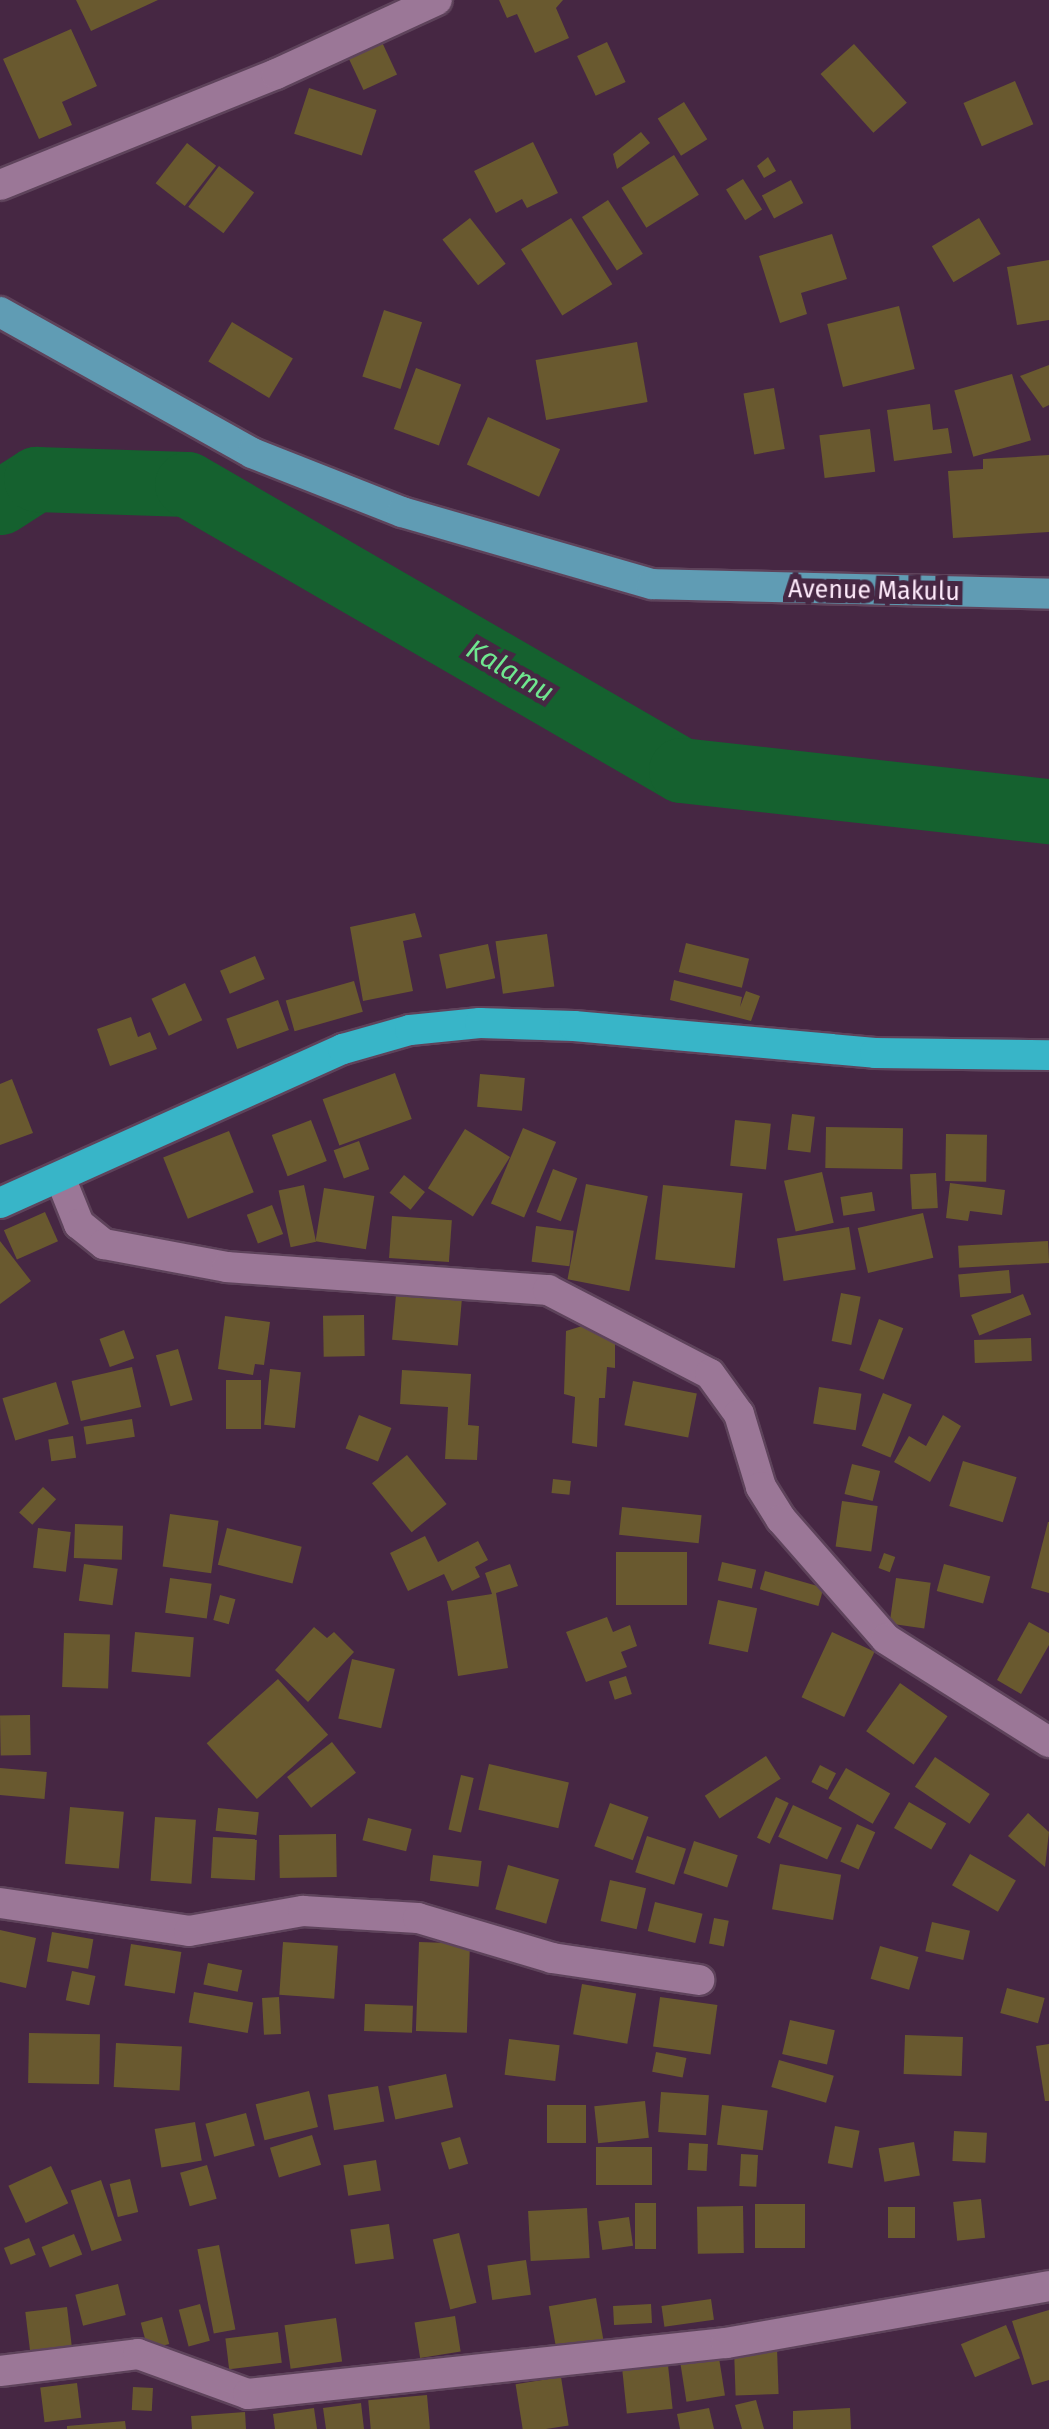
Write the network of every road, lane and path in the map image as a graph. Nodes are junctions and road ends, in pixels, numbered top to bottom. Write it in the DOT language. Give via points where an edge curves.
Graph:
graph roads {
  1 [pos="437,0"];
  2 [pos="0,186"];
  3 [pos="1,314"];
  4 [pos="1049,594"];
  5 [pos="1049,1055"];
  6 [pos="60,1177"];
  7 [pos="0,1202"];
  8 [pos="1049,1742"];
  9 [pos="0,1903"];
  10 [pos="700,1980"];
  11 [pos="1049,2286"];
  12 [pos="0,2371"];
  1 -- 2 [label="street" via="276,74"];
  3 -- 4 [label="main road, Avenue Makulu" via="252,453 453,528 652,584"];
  5 -- 6 [label="highway" via="875,1053 574,1026 480,1023 410,1030 324,1057"];
  6 -- 7 [label="highway"];
  6 -- 8 [label="street" via="79,1224 104,1244 227,1267 548,1290 710,1374 738,1414 761,1487 781,1519 886,1639"];
  9 -- 10 [label="street" via="190,1931 303,1911 418,1918 552,1958"];
  11 -- 12 [label="street" via="726,2343 248,2394 138,2354"];
}
